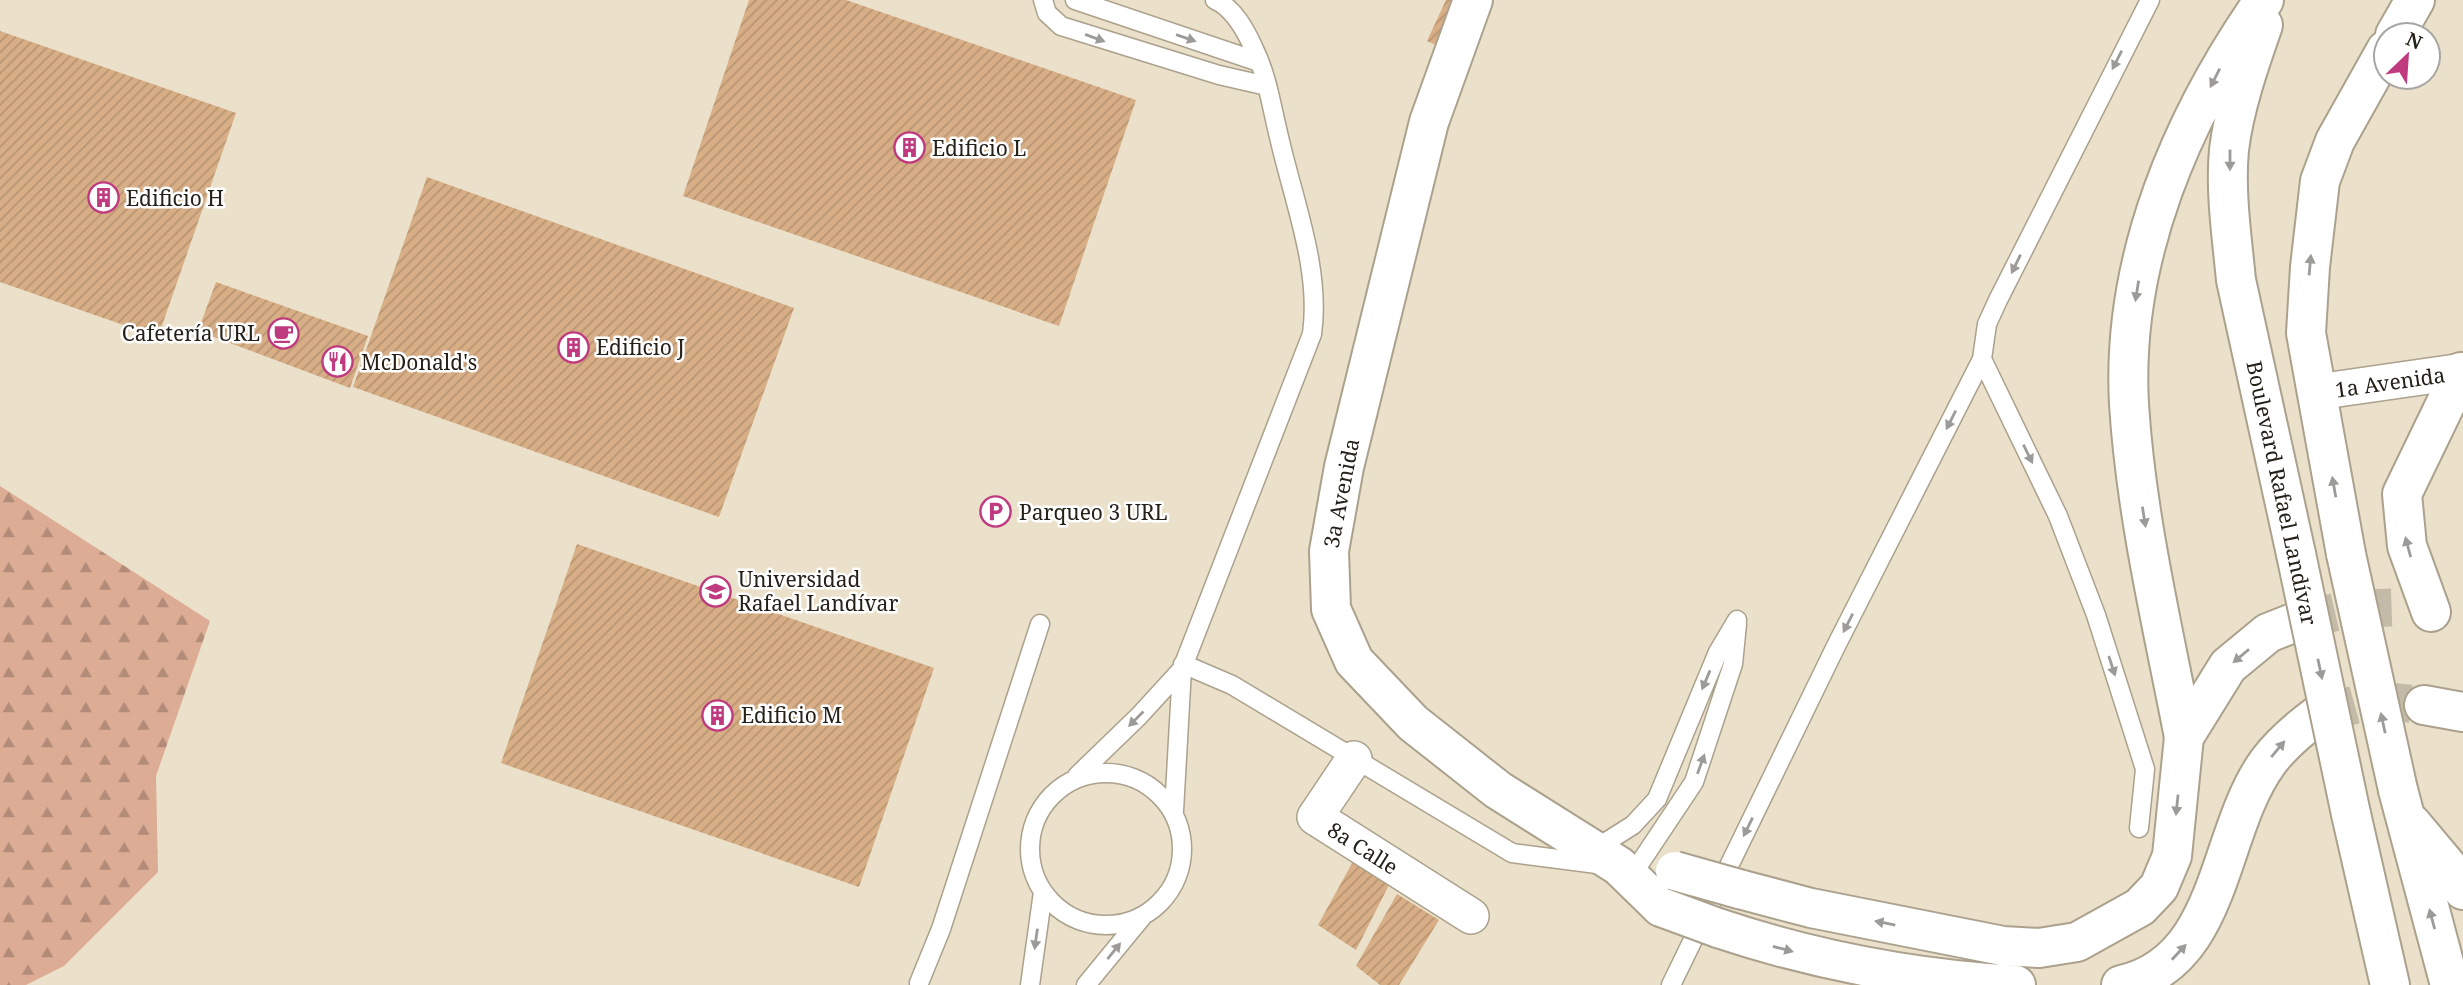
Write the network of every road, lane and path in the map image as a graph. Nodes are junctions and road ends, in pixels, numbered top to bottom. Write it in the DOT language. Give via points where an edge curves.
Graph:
graph roads {
  1 [pos="1043,0"];
  2 [pos="1075,0"];
  3 [pos="1215,0"];
  4 [pos="1473,0"];
  5 [pos="2150,0"];
  6 [pos="2264,0"];
  7 [pos="2272,0"];
  8 [pos="2415,0"];
  9 [pos="2403,21"];
  10 [pos="1259,62"];
  11 [pos="2372,74"];
  12 [pos="1267,86"];
  13 [pos="1982,359"];
  14 [pos="2462,372"];
  15 [pos="2317,392"];
  16 [pos="2434,612"];
  17 [pos="2298,621"];
  18 [pos="1040,624"];
  19 [pos="1182,666"];
  20 [pos="2424,705"];
  21 [pos="2463,712"];
  22 [pos="2318,715"];
  23 [pos="2184,737"];
  24 [pos="1354,759"];
  25 [pos="1073,779"];
  26 [pos="2400,802"];
  27 [pos="1174,811"];
  28 [pos="2139,828"];
  29 [pos="1632,863"];
  30 [pos="2463,890"];
  31 [pos="1043,892"];
  32 [pos="1471,916"];
  33 [pos="1142,917"];
  34 [pos="2003,946"];
  35 [pos="1887,978"];
  36 [pos="1943,981"];
  37 [pos="919,983"];
  38 [pos="1030,985"];
  39 [pos="1086,985"];
  40 [pos="1671,985"];
  41 [pos="1999,985"];
  42 [pos="2122,985"];
  43 [pos="2390,985"];
  44 [pos="2450,985"];
  1 -- 12 [label="lane, one-way" via="1047,13 1061,26"];
  2 -- 10 [label="lane, one-way"];
  3 -- 10 [label="lane" via="1240,22"];
  4 -- 29 [label="street, 3a Avenida" via="1429,122 1344,467 1329,551 1331,609 1354,661 1413,723 1498,790"];
  5 -- 13 [label="lane, one-way" via="1998,300 1987,324"];
  6 -- 23 [label="street, one-way" via="2231,47 2167,179 2145,242 2133,313 2129,404 2139,488"];
  7 -- 43 [label="street, Boulevard Rafael Landívar, one-way, bridge" via="2239,102 2229,152 2236,280"];
  8 -- 9 [label="street"];
  10 -- 12 [label="lane"];
  15 -- 11 [label="street, one-way" via="2306,333 2320,181 2334,141"];
  12 -- 19 [label="lane" via="1312,282 1312,334"];
  13 -- 28 [label="lane, one-way" via="2058,516 2096,615 2145,769"];
  13 -- 40 [label="lane, one-way"];
  14 -- 15 [label="street, 1a Avenida"];
  16 -- 14 [label="street, one-way" via="2407,546 2402,494"];
  26 -- 15 [label="street, one-way, bridge" via="2346,554"];
  17 -- 23 [label="street, one-way" via="2268,633 2228,666"];
  18 -- 37 [label="lane" via="941,929"];
  19 -- 24 [label="lane" via="1232,685"];
  19 -- 25 [label="lane, one-way" via="1139,716"];
  19 -- 27 [label="lane"];
  20 -- 21 [label="street"];
  42 -- 22 [label="street, one-way" via="2141,981 2167,965 2193,938 2266,764 2289,737"];
  23 -- 34 [label="street, one-way" via="2172,856 2159,887 2140,907 2077,942 2039,948"];
  24 -- 29 [label="lane" via="1512,853"];
  24 -- 32 [label="street, 8a Calle" via="1315,817"];
  25 -- 27 [label="lane" via="1099,772 1121,774 1142,781"];
  25 -- 31 [label="lane" via="1051,795 1036,817 1030,842 1032,868"];
  26 -- 30 [label="street"];
  44 -- 26 [label="street, one-way"];
  27 -- 33 [label="lane" via="1183,850 1180,871 1159,906"];
  29 -- 29 [label="lane, one-way" via="1694,782 1733,664 1737,620 1717,653 1657,799 1633,825"];
  34 -- 29 [label="street, one-way, bridge" via="1811,908"];
  29 -- 35 [label="street, 3a Avenida, one-way, bridge" via="1661,907 1776,947"];
  31 -- 33 [label="lane" via="1058,909 1077,920 1121,924"];
  31 -- 38 [label="lane, one-way"];
  39 -- 33 [label="lane, one-way"];
  34 -- 41 [label="street"];
  35 -- 36 [label="street"];
  36 -- 41 [label="street"];
}
